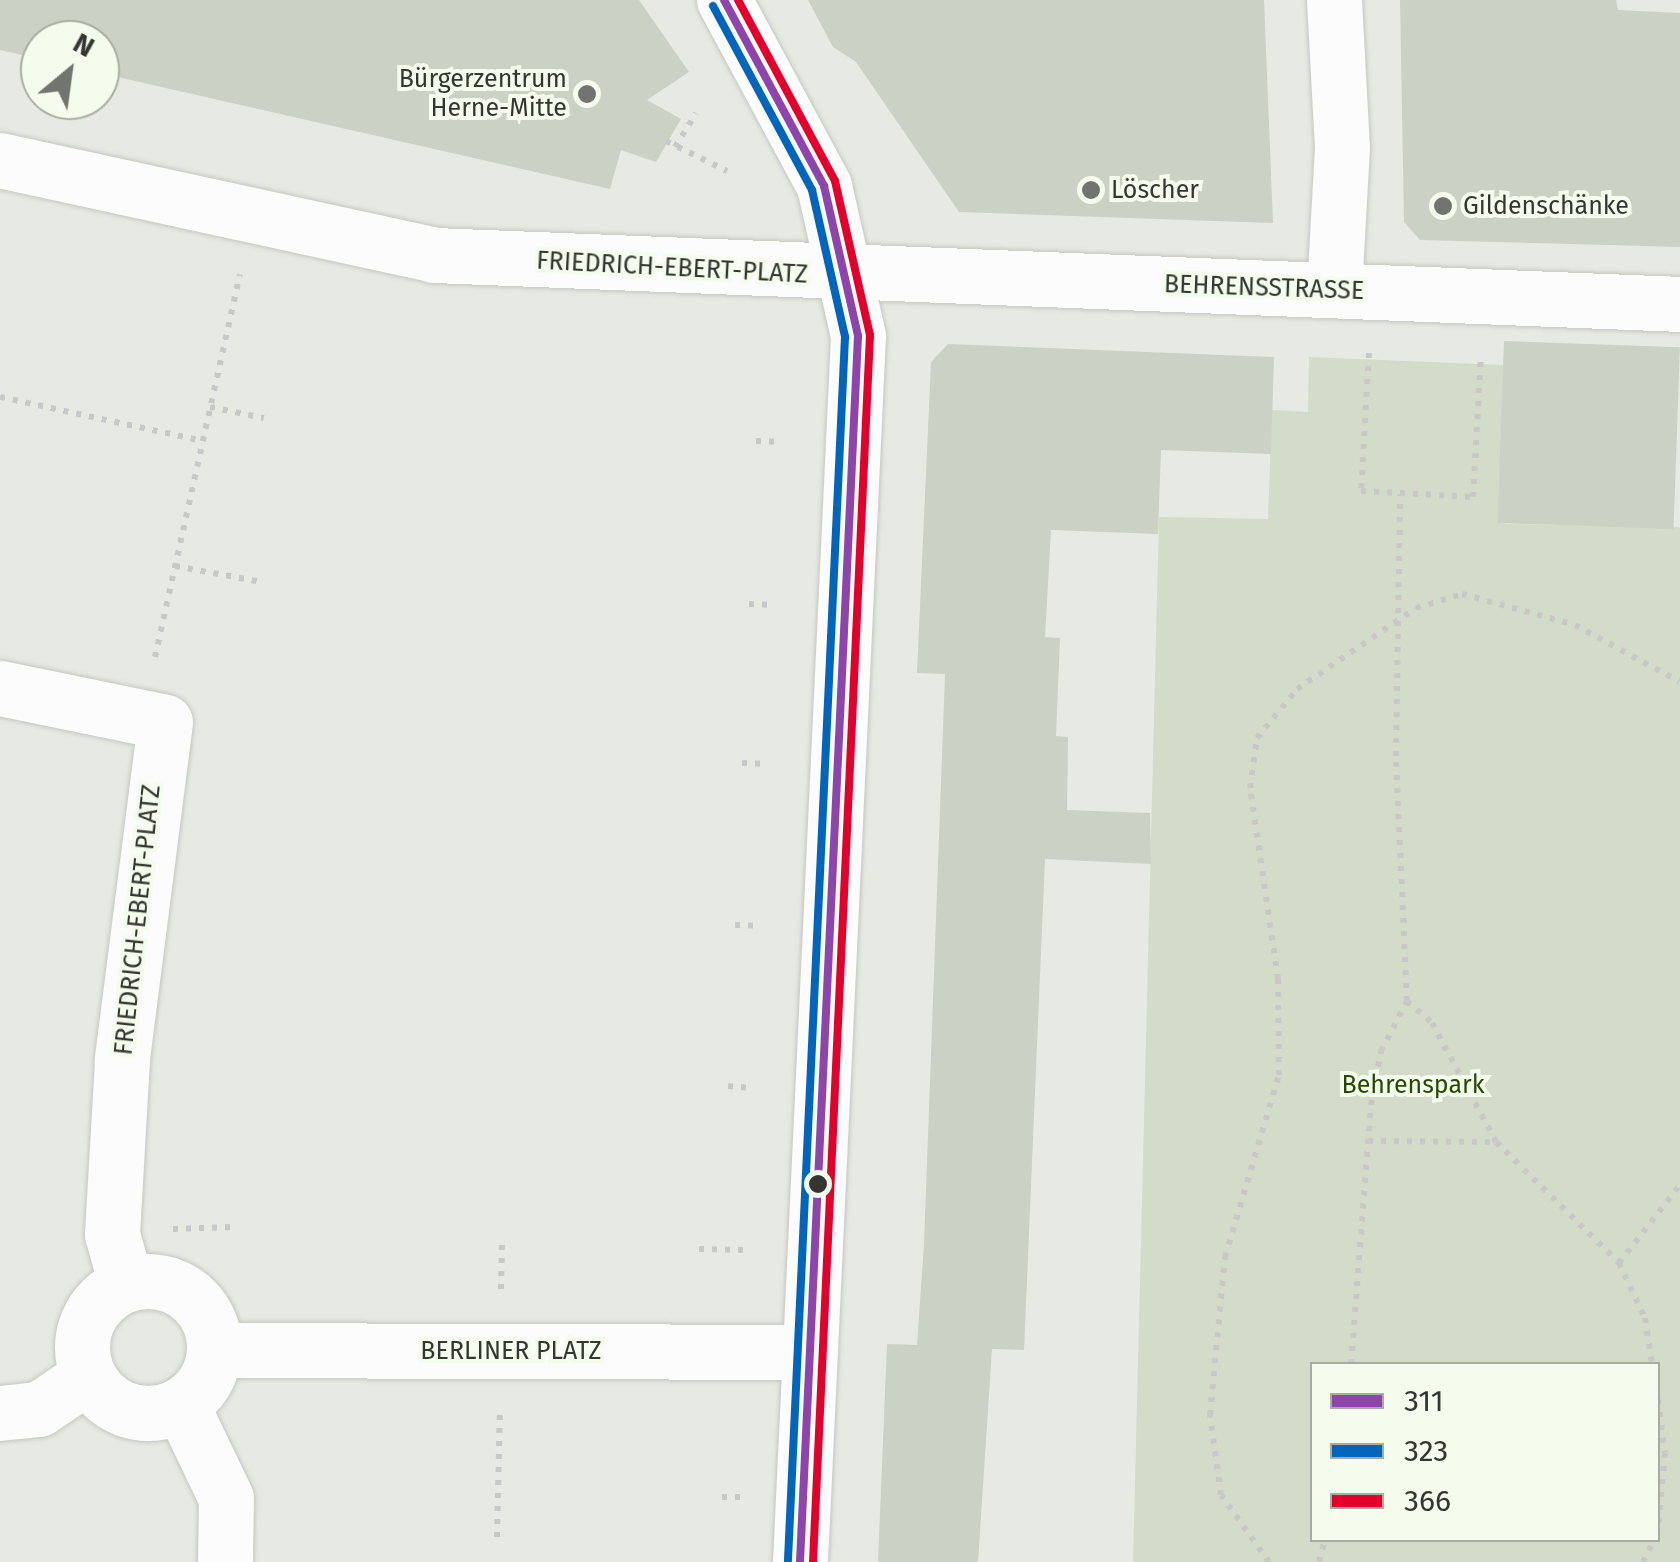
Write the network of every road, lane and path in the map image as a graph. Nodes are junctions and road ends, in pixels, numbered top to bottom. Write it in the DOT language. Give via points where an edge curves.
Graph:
graph roads {
  1 [pos="724,0"];
  2 [pos="1334,0"];
  3 [pos="696,113"];
  4 [pos="666,141"];
  5 [pos="675,147"];
  6 [pos="0,160"];
  7 [pos="727,171"];
  8 [pos="252,219"];
  9 [pos="847,276"];
  10 [pos="1353,290"];
  11 [pos="1484,299"];
  12 [pos="1680,304"];
  13 [pos="0,397"];
  14 [pos="210,407"];
  15 [pos="264,418"];
  16 [pos="202,441"];
  17 [pos="756,441"];
  18 [pos="780,442"];
  19 [pos="1400,494"];
  20 [pos="175,566"];
  21 [pos="257,581"];
  22 [pos="749,604"];
  23 [pos="773,605"];
  24 [pos="1396,624"];
  25 [pos="1680,682"];
  26 [pos="0,688"];
  27 [pos="165,722"];
  28 [pos="742,763"];
  29 [pos="766,764"];
  30 [pos="736,925"];
  31 [pos="759,926"];
  32 [pos="1407,1001"];
  33 [pos="728,1086"];
  34 [pos="752,1088"];
  35 [pos="1368,1141"];
  36 [pos="1496,1142"];
  37 [pos="1680,1185"];
  38 [pos="502,1240"];
  39 [pos="699,1249"];
  40 [pos="745,1250"];
  41 [pos="1619,1262"];
  42 [pos="126,1284"];
  43 [pos="501,1302"];
  44 [pos="214,1350"];
  45 [pos="807,1352"];
  46 [pos="1351,1362"];
  47 [pos="1652,1362"];
  48 [pos="88,1376"];
  49 [pos="500,1403"];
  50 [pos="181,1404"];
  51 [pos="1660,1412"];
  52 [pos="0,1413"];
  53 [pos="1660,1509"];
  54 [pos="497,1537"];
  55 [pos="226,1562"];
  56 [pos="800,1562"];
  57 [pos="1269,1562"];
  1 -- 9 [label="street" via="806,144"];
  2 -- 10 [label="street"];
  3 -- 5 [label="path"];
  4 -- 5 [label="path"];
  5 -- 7 [label="path"];
  6 -- 8 [label="street, FRIEDRICH-EBERT-PLATZ"];
  8 -- 9 [label="street, FRIEDRICH-EBERT-PLATZ" via="434,255"];
  8 -- 14 [label="path"];
  9 -- 10 [label="street, BEHRENSSTRASSE"];
  9 -- 45 [label="street" via="857,416"];
  10 -- 11 [label="street, BEHRENSSTRASSE"];
  10 -- 19 [label="path" via="1361,491"];
  11 -- 12 [label="street, BEHRENSSTRASSE"];
  11 -- 19 [label="path" via="1473,498"];
  13 -- 16 [label="path"];
  14 -- 15 [label="path"];
  14 -- 16 [label="path"];
  16 -- 20 [label="path"];
  17 -- 18 [label="path"];
  19 -- 24 [label="path"];
  20 -- 21 [label="path"];
  20 -- 27 [label="path" via="150,681"];
  22 -- 23 [label="path"];
  24 -- 25 [label="path" via="1439,598 1482,598 1592,632"];
  24 -- 32 [label="path"];
  24 -- 57 [label="path" via="1298,689 1252,756 1278,979 1279,1075 1225,1256 1210,1416 1221,1495"];
  26 -- 27 [label="street"];
  27 -- 42 [label="street, FRIEDRICH-EBERT-PLATZ" via="122,1060 112,1234"];
  28 -- 29 [label="path"];
  30 -- 31 [label="path"];
  32 -- 35 [label="path" via="1381,1051"];
  32 -- 36 [label="path" via="1432,1023"];
  33 -- 34 [label="path"];
  35 -- 36 [label="path"];
  35 -- 46 [label="path"];
  36 -- 41 [label="path"];
  37 -- 41 [label="path"];
  38 -- 43 [label="path"];
  39 -- 40 [label="path"];
  41 -- 47 [label="path" via="1645,1318"];
  42 -- 44 [label="street" via="162,1282 195,1300"];
  42 -- 48 [label="street" via="86,1322"];
  44 -- 45 [label="street, BERLINER PLATZ"];
  44 -- 50 [label="street" via="204,1382"];
  45 -- 56 [label="street"];
  48 -- 50 [label="street" via="128,1410"];
  48 -- 52 [label="street" via="49,1405"];
  49 -- 54 [label="path"];
  50 -- 55 [label="street" via="226,1498"];
  51 -- 53 [label="path" via="1666,1452"];
}
